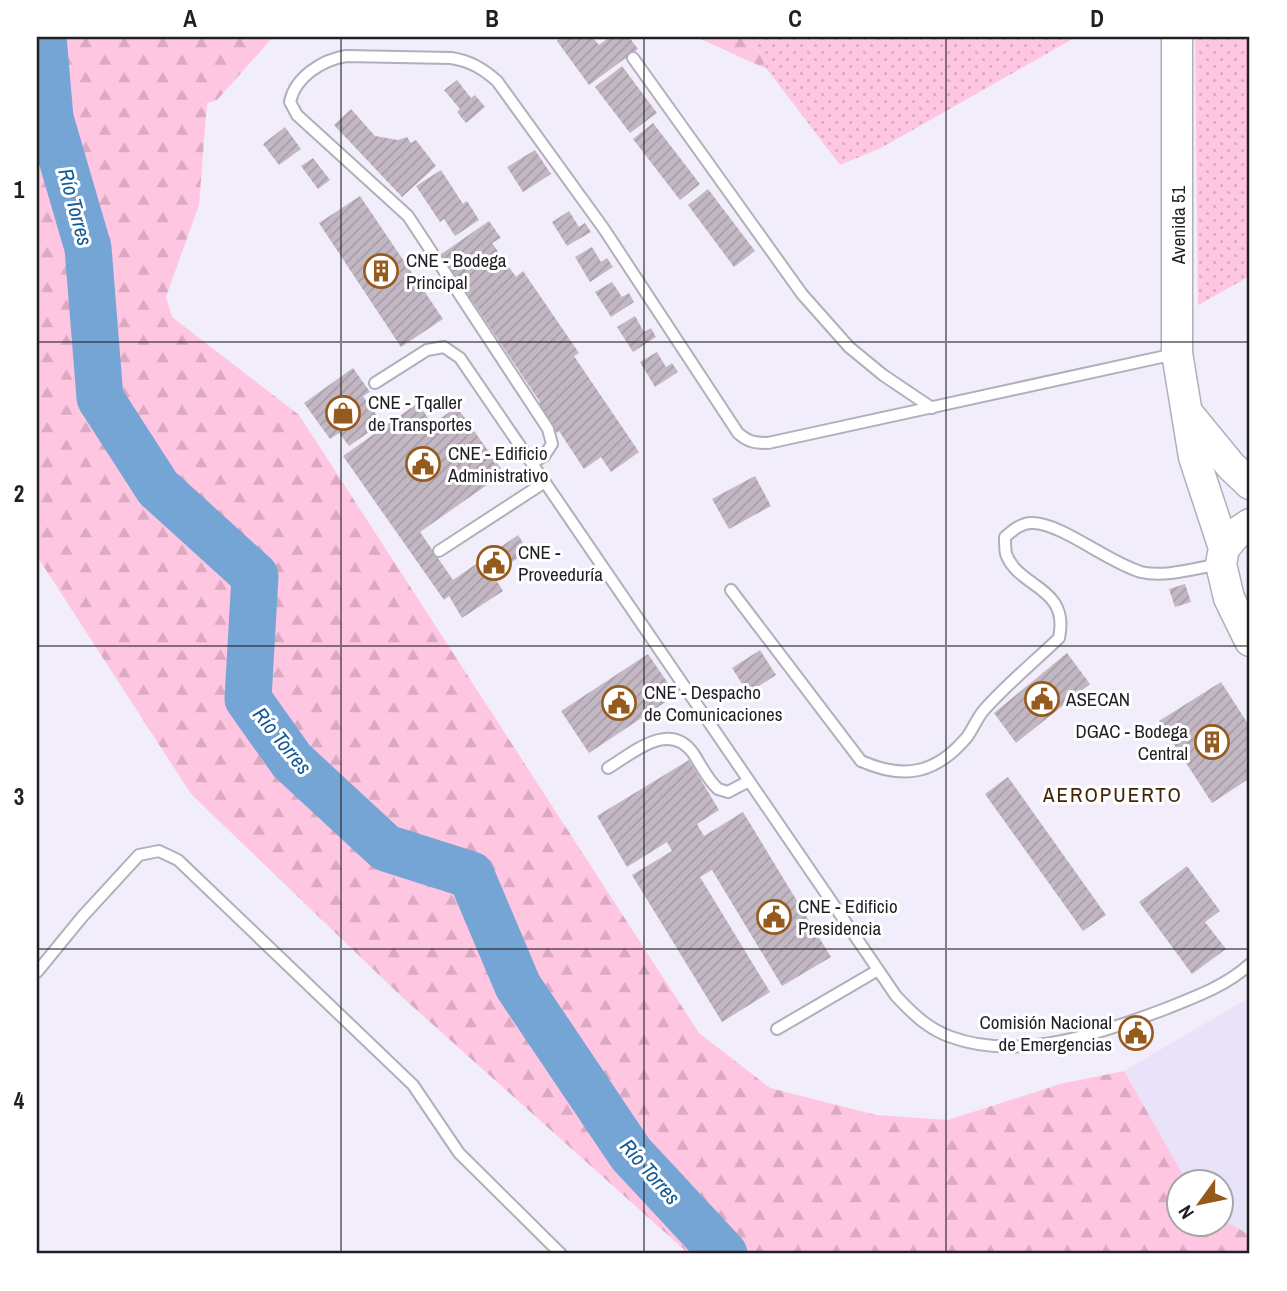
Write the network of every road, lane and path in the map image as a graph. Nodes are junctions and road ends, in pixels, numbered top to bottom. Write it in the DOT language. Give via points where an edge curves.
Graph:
graph roads {
  1 [pos="1177,37"];
  2 [pos="633,58"];
  3 [pos="1177,354"];
  4 [pos="375,383"];
  5 [pos="932,408"];
  6 [pos="1187,413"];
  7 [pos="532,463"];
  8 [pos="545,482"];
  9 [pos="1250,484"];
  10 [pos="1250,524"];
  11 [pos="439,551"];
  12 [pos="1223,556"];
  13 [pos="731,590"];
  14 [pos="1250,641"];
  15 [pos="608,768"];
  16 [pos="749,780"];
  17 [pos="1250,964"];
  18 [pos="878,970"];
  19 [pos="37,972"];
  20 [pos="777,1029"];
  21 [pos="561,1254"];
  1 -- 3 [label="main road, Avenida 51"];
  2 -- 5 [label="lane" via="802,294 849,347"];
  3 -- 5 [label="lane"];
  3 -- 6 [label="main road, Avenida 51"];
  4 -- 7 [label="lane" via="427,350 444,347 460,358"];
  5 -- 7 [label="lane" via="768,443 746,440 604,229 497,81 468,61 451,58 346,56 319,64 292,89 290,102 408,216 548,429 552,444"];
  6 -- 9 [label="main road"];
  6 -- 12 [label="main road, Avenida 51" via="1194,457"];
  7 -- 8 [label="lane"];
  8 -- 11 [label="lane"];
  8 -- 16 [label="lane"];
  10 -- 12 [label="main road" via="1238,532"];
  12 -- 13 [label="lane" via="1159,574 1141,572 1051,527 1031,522 1015,528 1005,537 1006,553 1013,566 1054,600 1062,625 1059,638 982,711 968,736 946,759 931,768 903,771 861,761"];
  12 -- 14 [label="main road, Avenida 51" via="1228,598"];
  15 -- 16 [label="lane" via="657,740 672,737 687,747 718,789 728,792"];
  16 -- 18 [label="lane"];
  17 -- 18 [label="lane" via="1229,981 1194,998 1113,1029 1061,1042 1011,1045 960,1040 920,1021"];
  18 -- 20 [label="lane"];
  19 -- 21 [label="lane" via="139,855 159,851 178,860 413,1085 459,1153"];
}
